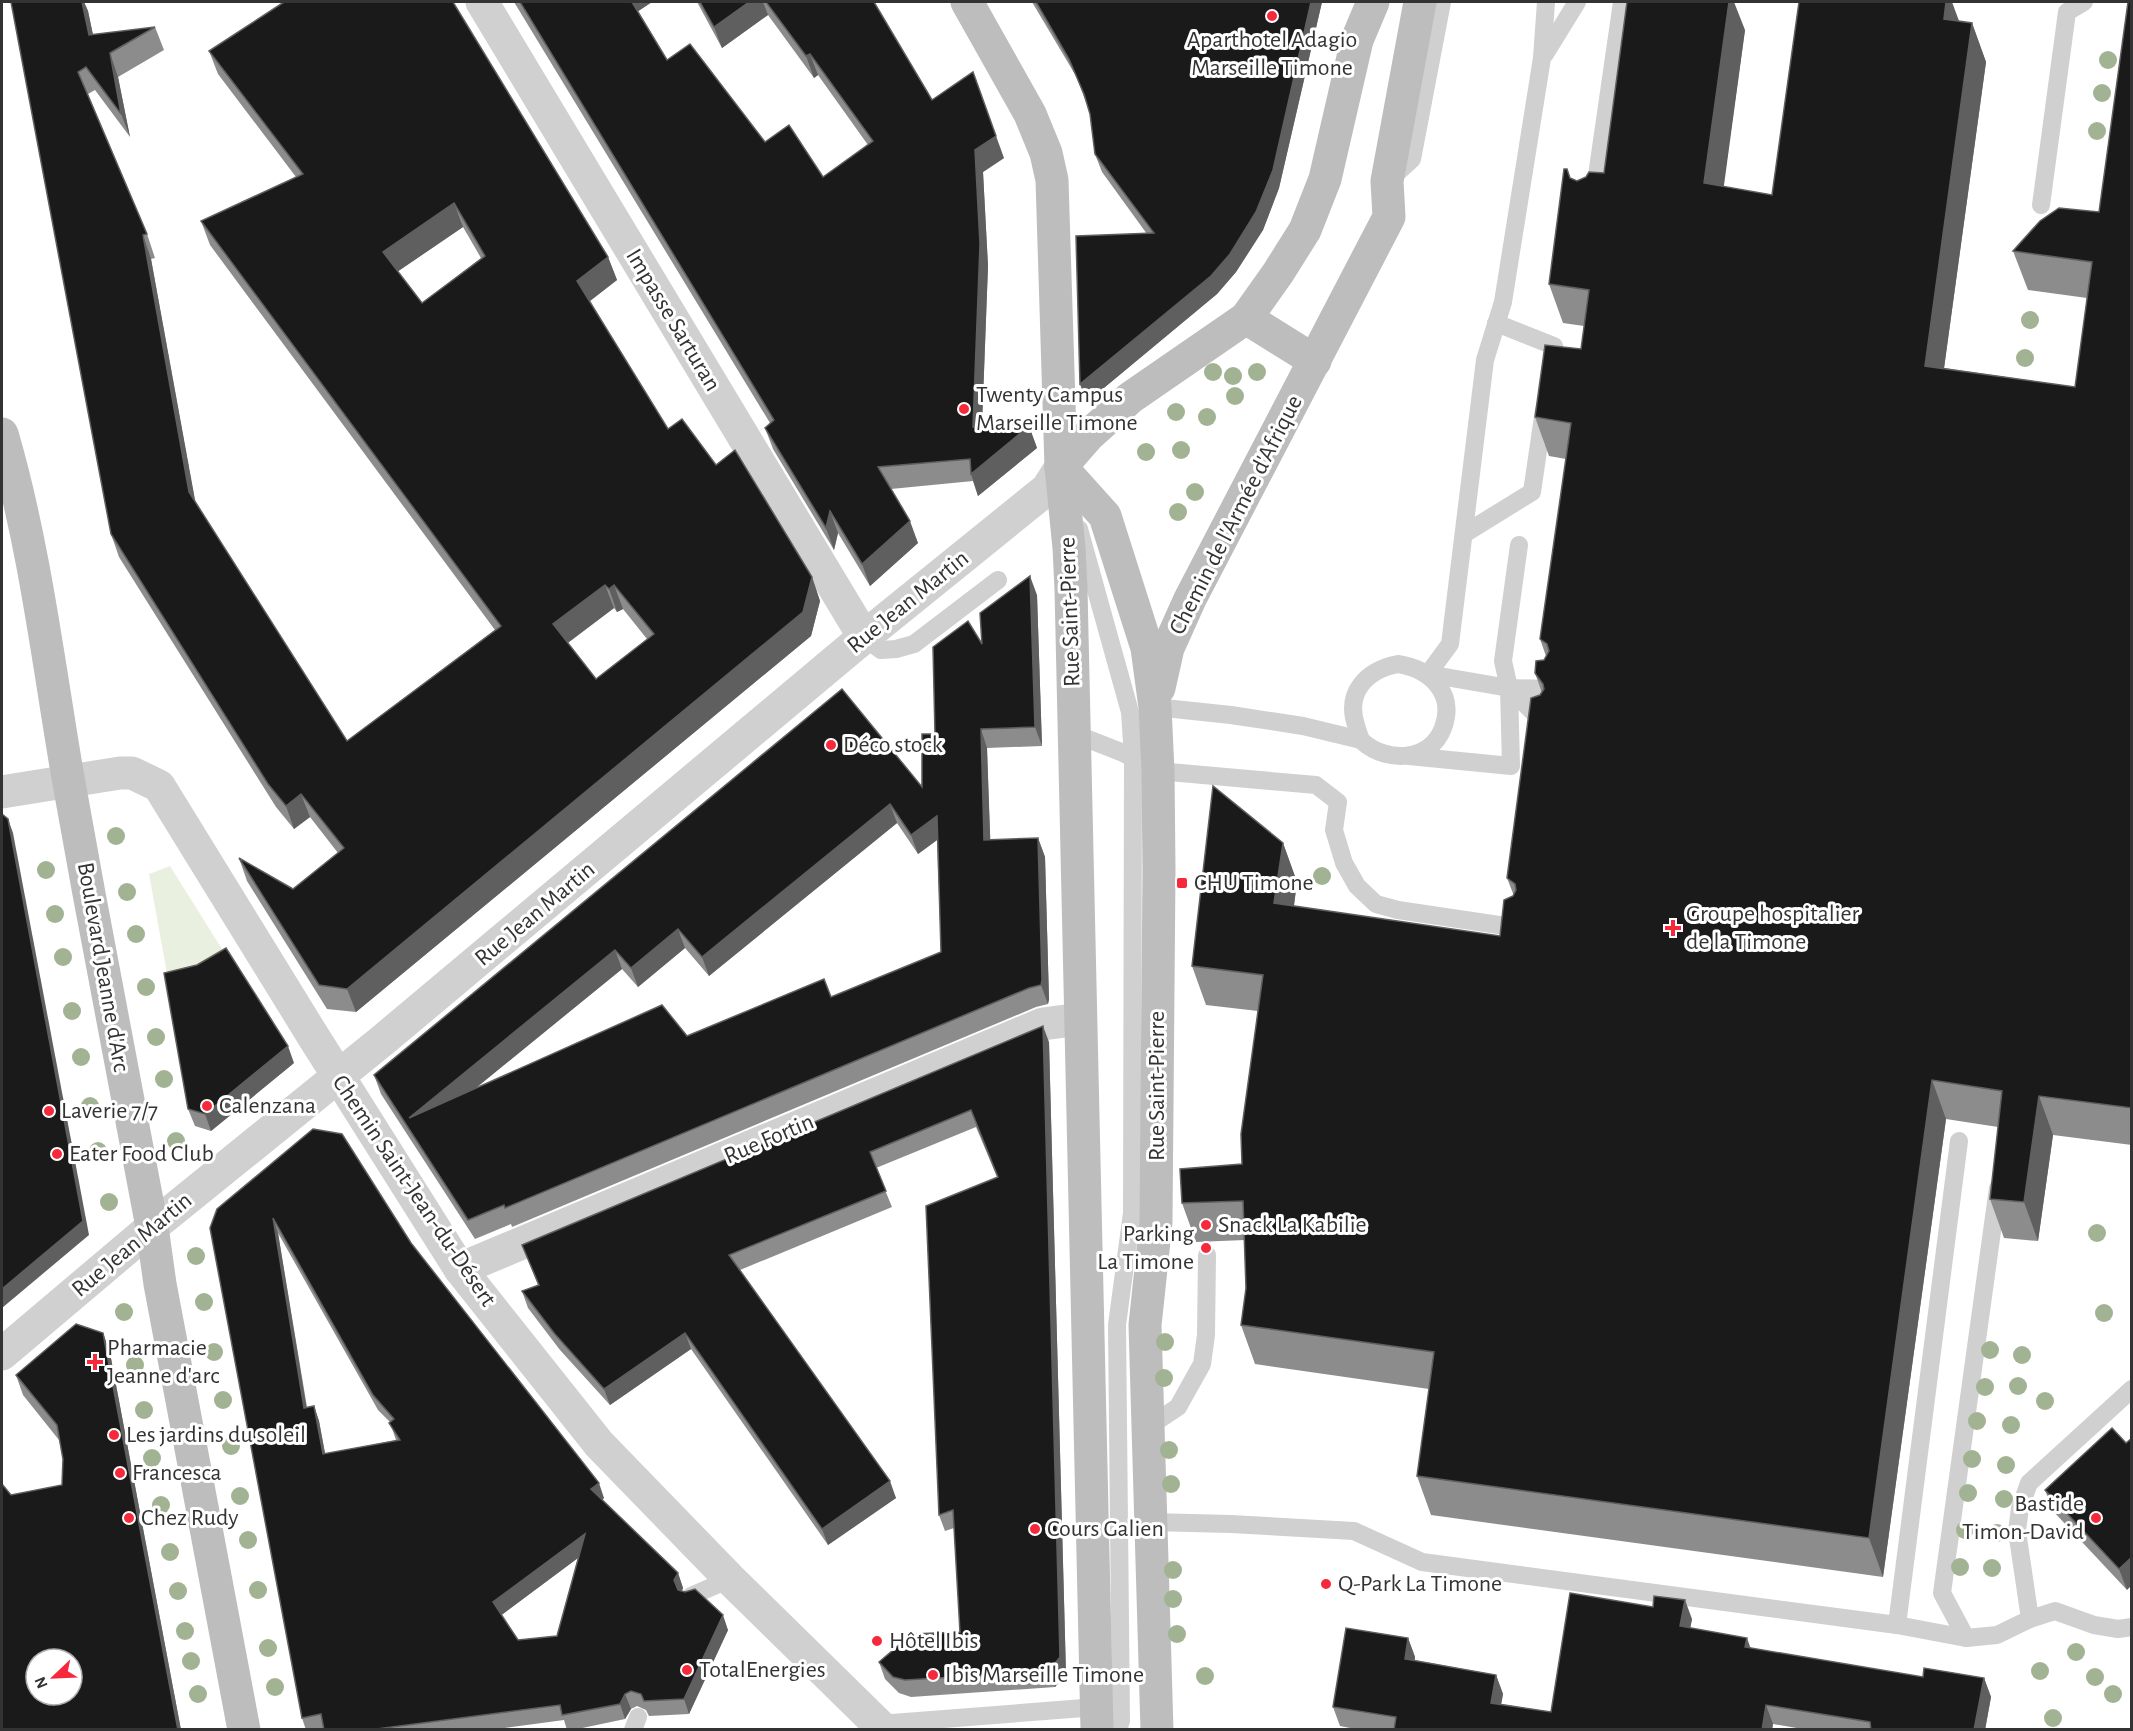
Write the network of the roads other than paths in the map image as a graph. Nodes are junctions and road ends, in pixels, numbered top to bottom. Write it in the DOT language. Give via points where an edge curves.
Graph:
graph roads {
  1 [pos="482,2"];
  2 [pos="967,2"];
  3 [pos="1373,2"];
  4 [pos="1420,2"];
  5 [pos="1442,2"];
  6 [pos="1546,2"];
  7 [pos="1577,2"];
  8 [pos="1622,2"];
  9 [pos="2085,2"];
  10 [pos="1542,58"];
  11 [pos="1387,181"];
  12 [pos="2041,205"];
  13 [pos="1592,209"];
  14 [pos="1246,318"];
  15 [pos="1496,323"];
  16 [pos="1315,361"];
  17 [pos="2,434"];
  18 [pos="1061,467"];
  19 [pos="2,525"];
  20 [pos="1464,534"];
  21 [pos="1519,545"];
  22 [pos="998,580"];
  23 [pos="37,593"];
  24 [pos="864,637"];
  25 [pos="1428,674"];
  26 [pos="1509,688"];
  27 [pos="1552,689"];
  28 [pos="1155,707"];
  29 [pos="1547,726"];
  30 [pos="1075,734"];
  31 [pos="1361,740"];
  32 [pos="1409,756"];
  33 [pos="1146,764"];
  34 [pos="69,782"];
  35 [pos="2,792"];
  36 [pos="1519,928"];
  37 [pos="1080,1019"];
  38 [pos="339,1077"];
  39 [pos="1959,1142"];
  40 [pos="1999,1176"];
  41 [pos="152,1227"];
  42 [pos="1207,1255"];
  43 [pos="460,1269"];
  44 [pos="2,1354"];
  45 [pos="2132,1389"];
  46 [pos="1148,1427"];
  47 [pos="1151,1522"];
  48 [pos="730,1579"];
  49 [pos="691,1596"];
  50 [pos="2030,1619"];
  51 [pos="1897,1625"];
  52 [pos="2132,1627"];
  53 [pos="1966,1638"];
  54 [pos="1104,1722"];
  55 [pos="881,1727"];
  56 [pos="244,1730"];
  57 [pos="1158,1730"];
  1 -- 24 [label="street, Impasse Sarturan"];
  2 -- 18 [label="main road, Rue Saint-Pierre" via="1030,114 1052,180"];
  3 -- 14 [label="main road" via="1357,40 1325,179 1305,230"];
  4 -- 11 [label="main road, Chemin de l'Armée d'Afrique"];
  5 -- 11 [label="lane" via="1412,159"];
  6 -- 10 [label="lane"];
  7 -- 10 [label="lane"];
  8 -- 13 [label="lane"];
  9 -- 12 [label="lane" via="2067,12"];
  10 -- 15 [label="lane" via="1503,302"];
  11 -- 16 [label="main road, Chemin de l'Armée d'Afrique" via="1389,217"];
  14 -- 16 [label="main road"];
  14 -- 18 [label="main road" via="1130,398"];
  15 -- 20 [label="lane" via="1485,360"];
  15 -- 20 [label="lane" via="1554,346 1532,492"];
  16 -- 28 [label="main road, Chemin de l'Armée d'Afrique" via="1190,599 1168,648"];
  17 -- 23 [label="main road, Boulevard Jeanne d'Arc" via="12,465"];
  18 -- 24 [label="street, Rue Jean Martin" via="1047,489"];
  18 -- 28 [label="main road, Rue Saint-Pierre" via="1105,516 1148,648"];
  18 -- 30 [label="main road, Rue Saint-Pierre" via="1069,548"];
  18 -- 33 [label="lane"];
  19 -- 23 [label="main road, Boulevard Jeanne d'Arc"];
  20 -- 25 [label="lane" via="1450,644"];
  21 -- 26 [label="lane" via="1503,661"];
  22 -- 24 [label="lane" via="914,644 881,650"];
  23 -- 34 [label="main road, Boulevard Jeanne d'Arc"];
  24 -- 38 [label="street, Rue Jean Martin"];
  25 -- 26 [label="lane"];
  25 -- 31 [label="lane" via="1414,666 1398,664 1369,675 1353,702 1353,718"];
  25 -- 32 [label="lane" via="1445,699 1443,729 1424,751"];
  26 -- 27 [label="lane"];
  26 -- 29 [label="lane"];
  26 -- 32 [label="lane" via="1511,766"];
  28 -- 31 [label="lane" via="1303,726"];
  28 -- 33 [label="main road, Rue Saint-Pierre"];
  30 -- 33 [label="lane"];
  30 -- 37 [label="main road, Rue Saint-Pierre"];
  31 -- 32 [label="lane" via="1380,753"];
  33 -- 36 [label="lane" via="1316,785 1338,802 1334,830 1344,863 1356,886 1376,904"];
  33 -- 46 [label="main road, Rue Saint-Pierre" via="1156,1222 1145,1325"];
  33 -- 54 [label="lane" via="1132,1213 1117,1325 1121,1721"];
  34 -- 35 [label="street, Chemin Saint-Jean-du-Désert"];
  34 -- 38 [label="street, Chemin Saint-Jean-du-Désert" via="132,772 159,786"];
  34 -- 41 [label="main road, Boulevard Jeanne d'Arc"];
  37 -- 43 [label="street, Rue Fortin" via="1043,1024"];
  37 -- 54 [label="main road, Rue Saint-Pierre"];
  38 -- 41 [label="street, Rue Jean Martin"];
  38 -- 43 [label="street, Chemin Saint-Jean-du-Désert"];
  39 -- 51 [label="lane"];
  40 -- 53 [label="lane" via="1942,1593"];
  41 -- 44 [label="street, Rue Jean Martin"];
  41 -- 56 [label="main road, Boulevard Jeanne d'Arc"];
  42 -- 46 [label="lane" via="1202,1364 1178,1407"];
  43 -- 48 [label="street, Chemin Saint-Jean-du-Désert" via="599,1444"];
  45 -- 50 [label="lane" via="2030,1483 2020,1508 2017,1531"];
  46 -- 47 [label="main road, Rue Saint-Pierre"];
  47 -- 51 [label="lane" via="1354,1531 1422,1562"];
  47 -- 57 [label="main road, Rue Saint-Pierre"];
  48 -- 49 [label="lane"];
  48 -- 55 [label="street, Chemin Saint-Jean-du-Désert"];
  50 -- 52 [label="lane" via="2055,1611 2094,1625"];
  50 -- 53 [label="lane" via="1997,1635"];
  51 -- 53 [label="lane"];
  54 -- 55 [label="lane"];
}
